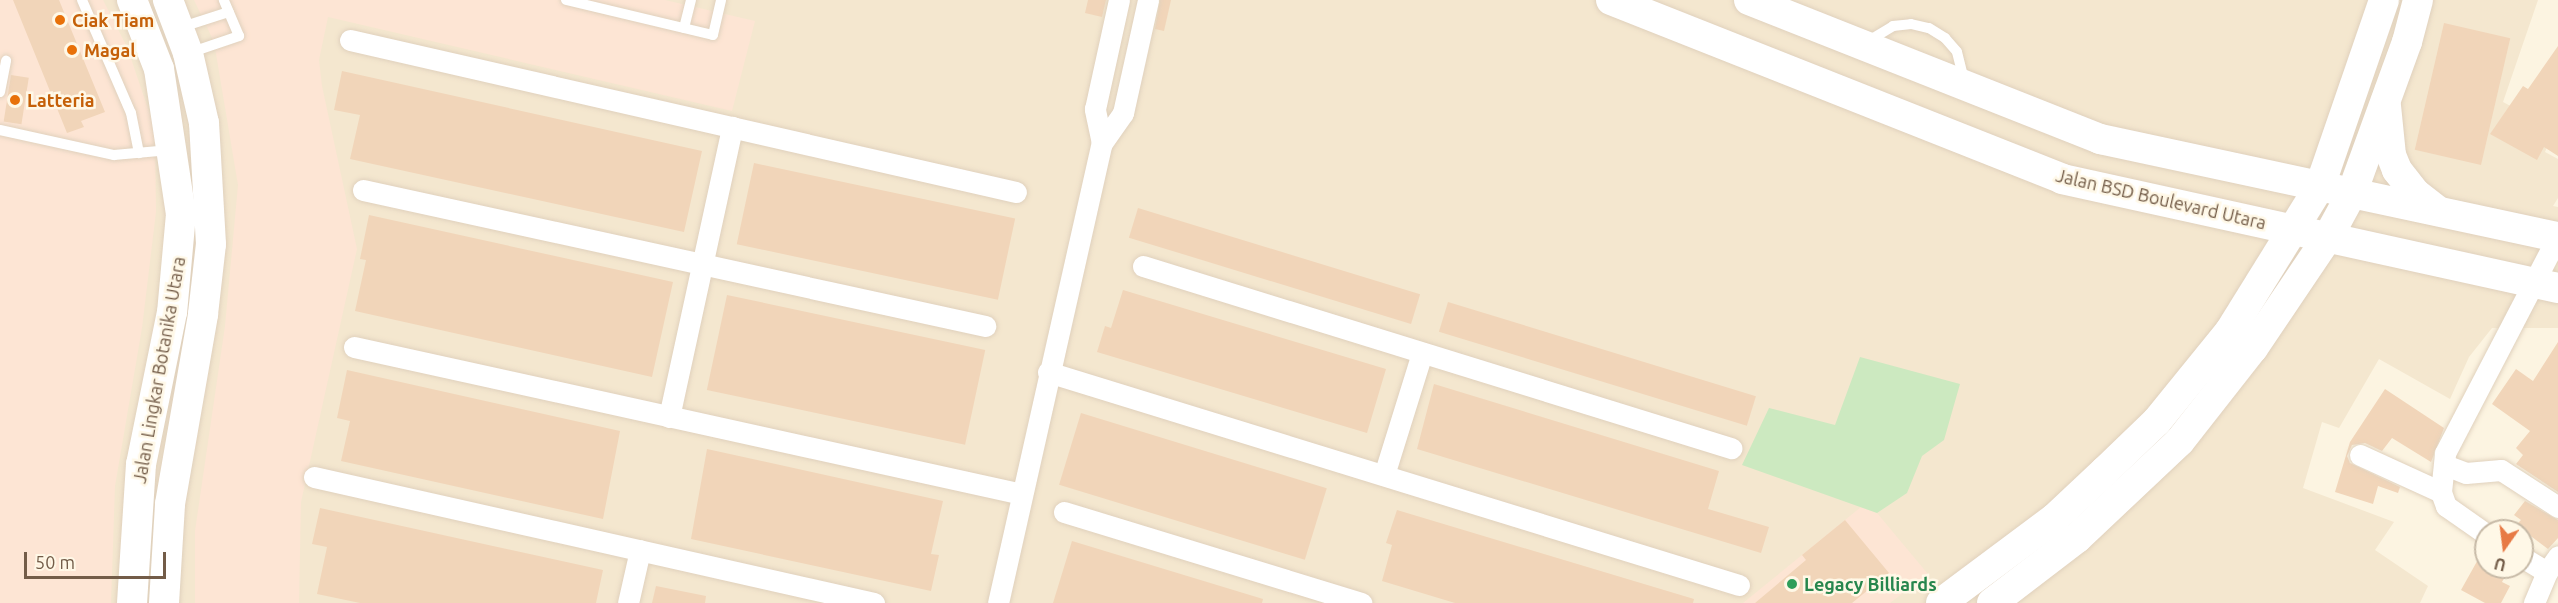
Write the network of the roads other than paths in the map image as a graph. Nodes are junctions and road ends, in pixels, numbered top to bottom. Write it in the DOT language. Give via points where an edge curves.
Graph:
graph roads {
  1 [pos="82,0"];
  2 [pos="132,0"];
  3 [pos="168,0"];
  4 [pos="224,0"];
  5 [pos="566,0"];
  6 [pos="691,0"];
  7 [pos="721,0"];
  8 [pos="1119,0"];
  9 [pos="1148,0"];
  10 [pos="1611,0"];
  11 [pos="1749,0"];
  12 [pos="2384,0"];
  13 [pos="2418,0"];
  14 [pos="229,12"];
  15 [pos="684,28"];
  16 [pos="350,40"];
  17 [pos="183,41"];
  18 [pos="1862,45"];
  19 [pos="1107,54"];
  20 [pos="6,61"];
  21 [pos="1134,61"];
  22 [pos="1965,87"];
  23 [pos="0,92"];
  24 [pos="2386,100"];
  25 [pos="732,127"];
  26 [pos="0,130"];
  27 [pos="1102,143"];
  28 [pos="173,149"];
  29 [pos="139,153"];
  30 [pos="2320,186"];
  31 [pos="363,190"];
  32 [pos="1016,192"];
  33 [pos="2352,193"];
  34 [pos="2438,211"];
  35 [pos="2294,228"];
  36 [pos="2328,237"];
  37 [pos="2558,237"];
  38 [pos="702,264"];
  39 [pos="1143,266"];
  40 [pos="2547,285"];
  41 [pos="985,326"];
  42 [pos="354,347"];
  43 [pos="1422,353"];
  44 [pos="1048,372"];
  45 [pos="669,417"];
  46 [pos="1731,448"];
  47 [pos="2360,455"];
  48 [pos="141,464"];
  49 [pos="2445,465"];
  50 [pos="175,471"];
  51 [pos="1384,475"];
  52 [pos="314,477"];
  53 [pos="2441,492"];
  54 [pos="1022,494"];
  55 [pos="2558,507"];
  56 [pos="1064,512"];
  57 [pos="2474,526"];
  58 [pos="640,550"];
  59 [pos="2534,559"];
  60 [pos="2553,564"];
  61 [pos="1739,585"];
  62 [pos="1324,598"];
  63 [pos="132,603"];
  64 [pos="164,603"];
  65 [pos="628,603"];
  66 [pos="874,603"];
  67 [pos="998,603"];
  68 [pos="1361,603"];
  69 [pos="1941,603"];
  70 [pos="1992,603"];
  71 [pos="2534,603"];
  1 -- 29 [label="lane" via="131,113"];
  2 -- 28 [label="street, Jalan Lingkar Botanika Utara" via="159,69"];
  3 -- 17 [label="street, Jalan Lingkar Botanika Utara"];
  4 -- 14 [label="lane"];
  5 -- 15 [label="lane"];
  6 -- 15 [label="lane"];
  7 -- 15 [label="lane" via="713,35"];
  8 -- 19 [label="street"];
  9 -- 21 [label="street"];
  10 -- 35 [label="street, Jalan BSD Boulevard Utara" via="2062,179"];
  11 -- 18 [label="street"];
  12 -- 30 [label="street"];
  13 -- 24 [label="street"];
  14 -- 17 [label="lane"];
  14 -- 17 [label="lane" via="239,36"];
  16 -- 25 [label="street"];
  17 -- 50 [label="street, Jalan Lingkar Botanika Utara" via="204,123 211,244 203,314"];
  18 -- 22 [label="street"];
  18 -- 22 [label="lane" via="1893,26 1929,28 1957,52"];
  19 -- 21 [label="street"];
  19 -- 27 [label="street" via="1095,109"];
  20 -- 23 [label="lane"];
  21 -- 27 [label="street" via="1123,113"];
  22 -- 30 [label="street" via="2100,139"];
  24 -- 33 [label="street"];
  24 -- 34 [label="street" via="2391,155 2397,170 2415,193"];
  25 -- 32 [label="street"];
  25 -- 38 [label="street"];
  26 -- 29 [label="lane" via="114,155"];
  27 -- 44 [label="street"];
  28 -- 29 [label="lane"];
  28 -- 48 [label="street, Jalan Lingkar Botanika Utara" via="181,214 178,271"];
  30 -- 33 [label="street"];
  30 -- 35 [label="street"];
  31 -- 38 [label="street"];
  33 -- 34 [label="street"];
  33 -- 36 [label="street"];
  34 -- 37 [label="street"];
  35 -- 36 [label="street, Jalan BSD Boulevard Utara"];
  35 -- 69 [label="street" via="2230,331 2157,421 2055,518"];
  36 -- 40 [label="street, Jalan BSD Boulevard Utara"];
  36 -- 70 [label="street" via="2253,348 2180,441 2077,538"];
  37 -- 40 [label="street"];
  38 -- 41 [label="street"];
  38 -- 45 [label="street"];
  39 -- 43 [label="street"];
  40 -- 49 [label="street" via="2445,453"];
  42 -- 45 [label="street"];
  43 -- 46 [label="street"];
  43 -- 51 [label="street"];
  44 -- 51 [label="street"];
  44 -- 54 [label="street"];
  45 -- 54 [label="street"];
  47 -- 53 [label="street"];
  48 -- 50 [label="street"];
  48 -- 63 [label="street, Jalan Lingkar Botanika Utara"];
  49 -- 53 [label="street"];
  49 -- 55 [label="street" via="2466,473 2501,470"];
  50 -- 64 [label="street, Jalan Lingkar Botanika Utara" via="165,547"];
  51 -- 61 [label="street"];
  52 -- 58 [label="street"];
  53 -- 57 [label="street" via="2447,509"];
  54 -- 67 [label="street"];
  56 -- 62 [label="street"];
  58 -- 65 [label="street"];
  58 -- 66 [label="street"];
  59 -- 60 [label="street"];
  60 -- 71 [label="street"];
  62 -- 68 [label="street"];
}
